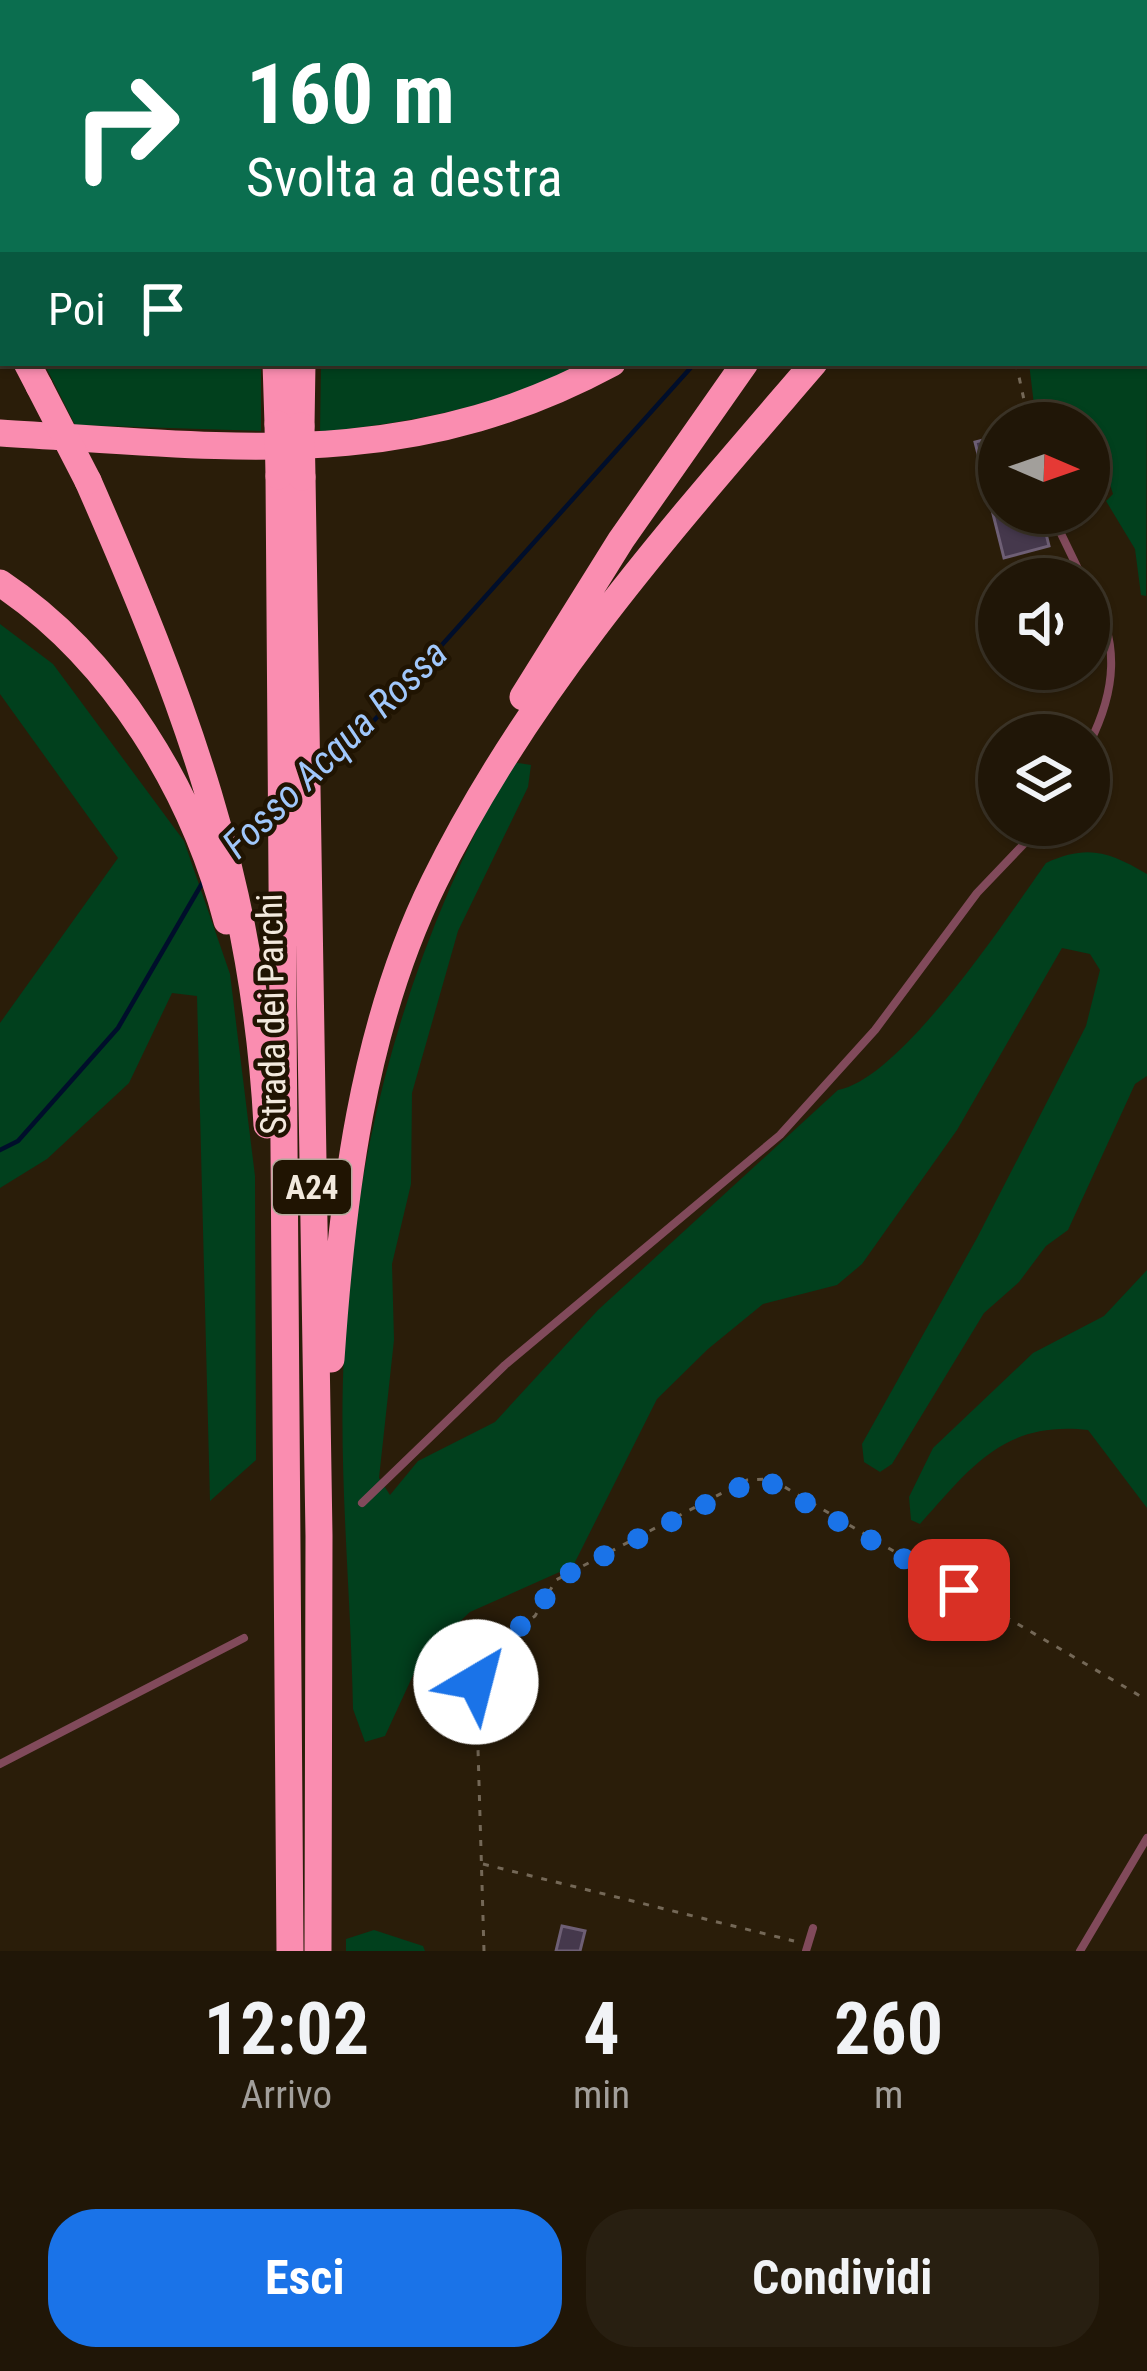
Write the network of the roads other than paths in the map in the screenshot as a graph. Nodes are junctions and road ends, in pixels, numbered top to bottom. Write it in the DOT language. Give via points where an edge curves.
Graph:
graph roads {
  1 [pos="277,366"];
  2 [pos="301,366"];
  3 [pos="606,366"];
  4 [pos="743,366"];
  5 [pos="812,366"];
  6 [pos="33,374"];
  7 [pos="289,425"];
  8 [pos="0,433"];
  9 [pos="0,583"];
  10 [pos="1110,636"];
  11 [pos="1110,683"];
  12 [pos="294,839"];
  13 [pos="1022,846"];
  14 [pos="227,882"];
  15 [pos="433,884"];
  16 [pos="286,1482"];
  17 [pos="362,1503"];
  18 [pos="319,1536"];
  19 [pos="244,1638"];
  20 [pos="0,1764"];
  21 [pos="1147,1838"];
  22 [pos="812,1928"];
  23 [pos="807,1948"];
  24 [pos="290,1951"];
  25 [pos="318,1951"];
  26 [pos="1080,1951"];
  1 -- 7 [label="highway, Strada dei Parchi / A24"];
  2 -- 7 [label="highway, Strada dei Parchi / A24"];
  3 -- 8 [label="highway" via="479,421 349,445"];
  4 -- 15 [label="highway" via="529,686"];
  5 -- 15 [label="highway" via="563,668"];
  6 -- 14 [label="highway, bridge" via="155,635 209,782"];
  7 -- 12 [label="highway, Strada dei Parchi / A24, bridge"];
  9 -- 14 [label="highway" via="108,685 170,776"];
  10 -- 11 [label="lane"];
  12 -- 16 [label="highway, Strada dei Parchi / A24"];
  12 -- 18 [label="highway, Strada dei Parchi / A24"];
  13 -- 17 [label="lane" via="780,1135 505,1365"];
  14 -- 16 [label="highway" via="261,1028"];
  15 -- 18 [label="highway" via="392,994 354,1151 337,1270"];
  16 -- 24 [label="highway, Strada dei Parchi / A24"];
  18 -- 25 [label="highway, Strada dei Parchi / A24"];
  19 -- 20 [label="lane"];
  21 -- 26 [label="lane"];
  22 -- 23 [label="lane"];
}
